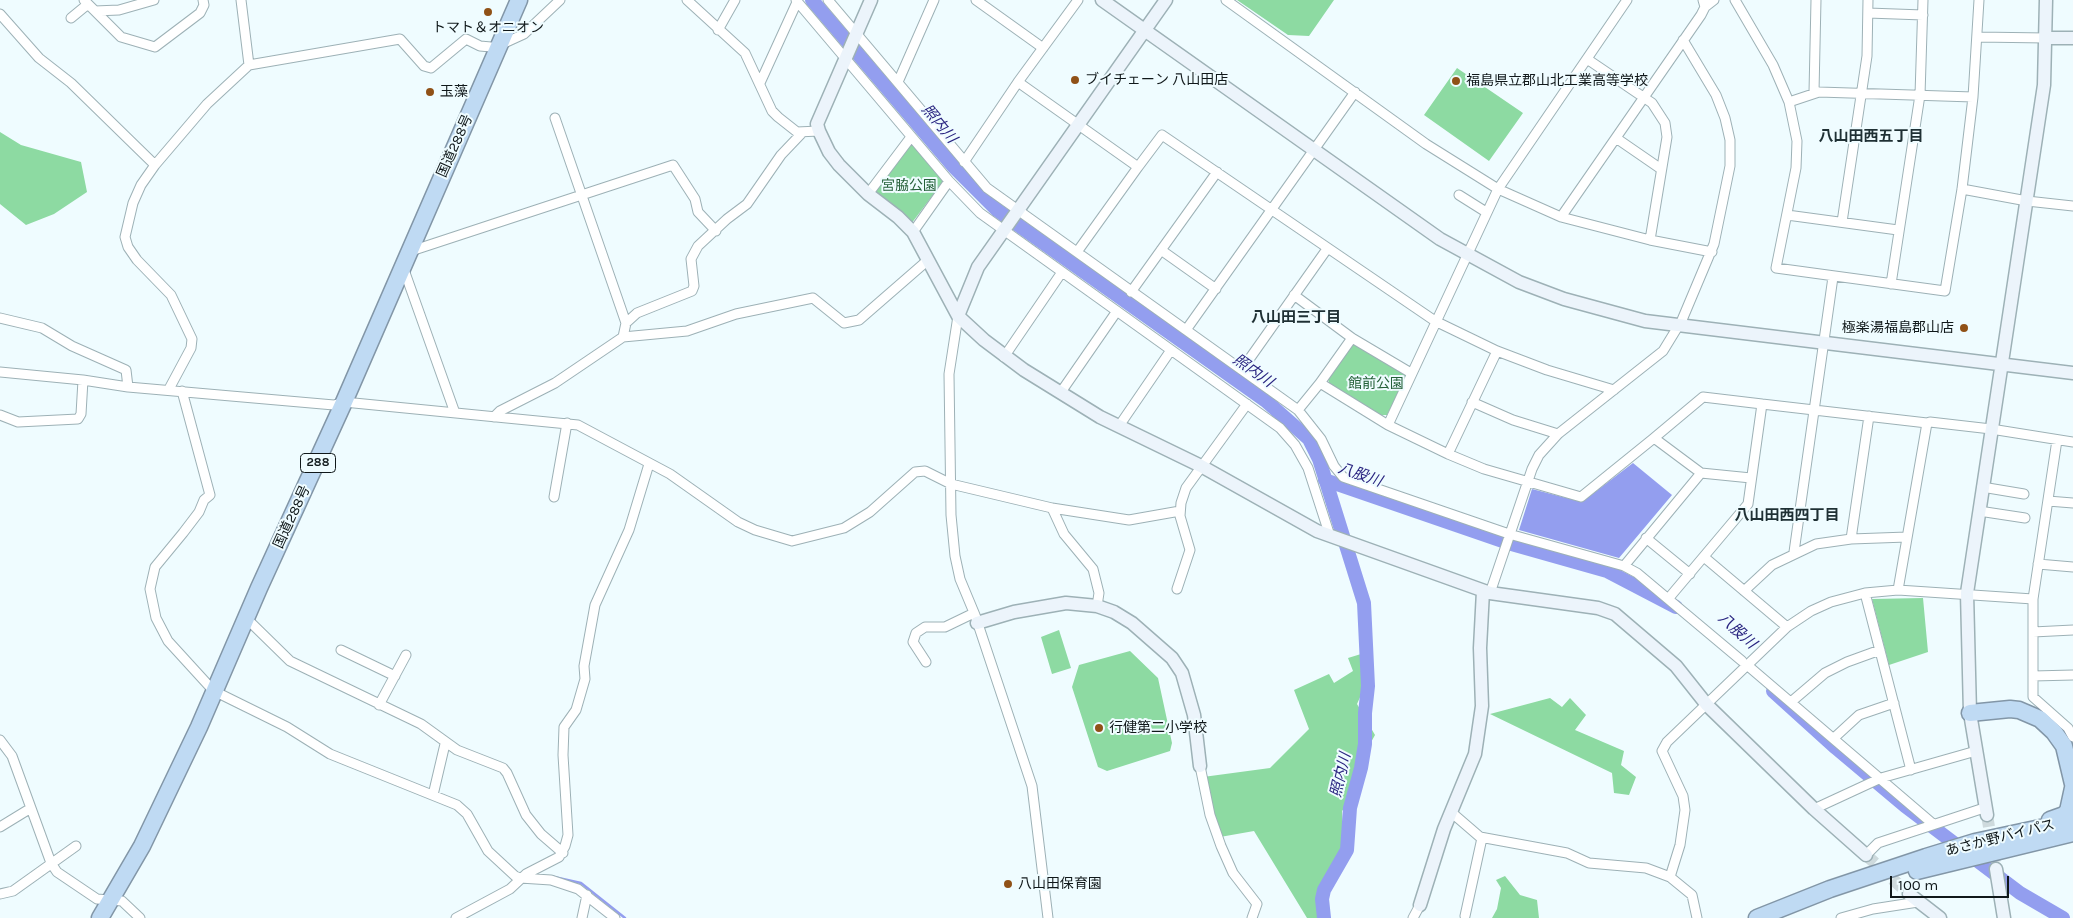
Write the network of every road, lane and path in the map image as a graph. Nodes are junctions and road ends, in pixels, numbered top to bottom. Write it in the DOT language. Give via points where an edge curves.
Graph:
graph roads {
  1 [pos="154,0"];
  2 [pos="203,0"];
  3 [pos="241,0"];
  4 [pos="512,0"];
  5 [pos="519,0"];
  6 [pos="560,0"];
  7 [pos="687,0"];
  8 [pos="735,0"];
  9 [pos="828,0"];
  10 [pos="872,0"];
  11 [pos="934,0"];
  12 [pos="976,0"];
  13 [pos="1078,0"];
  14 [pos="1102,0"];
  15 [pos="1166,0"];
  16 [pos="1226,0"];
  17 [pos="1627,0"];
  18 [pos="1714,0"];
  19 [pos="1735,0"];
  20 [pos="1816,0"];
  21 [pos="1868,0"];
  22 [pos="1923,0"];
  23 [pos="1979,0"];
  24 [pos="2046,0"];
  25 [pos="796,1"];
  26 [pos="1704,4"];
  27 [pos="89,5"];
  28 [pos="1868,13"];
  29 [pos="0,14"];
  30 [pos="1923,15"];
  31 [pos="71,18"];
  32 [pos="718,30"];
  33 [pos="1145,30"];
  34 [pos="857,34"];
  35 [pos="1978,37"];
  36 [pos="2046,38"];
  37 [pos="2073,38"];
  38 [pos="1683,40"];
  39 [pos="495,46"];
  40 [pos="1043,48"];
  41 [pos="846,59"];
  42 [pos="1587,59"];
  43 [pos="248,65"];
  44 [pos="898,82"];
  45 [pos="1018,82"];
  46 [pos="760,83"];
  47 [pos="1355,92"];
  48 [pos="1814,92"];
  49 [pos="1863,94"];
  50 [pos="1920,95"];
  51 [pos="1644,96"];
  52 [pos="1973,97"];
  53 [pos="1789,102"];
  54 [pos="555,118"];
  55 [pos="1078,124"];
  56 [pos="819,131"];
  57 [pos="801,134"];
  58 [pos="911,137"];
  59 [pos="1616,138"];
  60 [pos="1313,150"];
  61 [pos="964,162"];
  62 [pos="155,165"];
  63 [pos="1138,167"];
  64 [pos="1661,169"];
  65 [pos="1217,172"];
  66 [pos="949,181"];
  67 [pos="1498,189"];
  68 [pos="1962,189"];
  69 [pos="868,194"];
  70 [pos="1459,195"];
  71 [pos="581,196"];
  72 [pos="2027,201"];
  73 [pos="2073,206"];
  74 [pos="1018,210"];
  75 [pos="1271,210"];
  76 [pos="1486,212"];
  77 [pos="1787,215"];
  78 [pos="1561,217"];
  79 [pos="1842,222"];
  80 [pos="1898,230"];
  81 [pos="716,231"];
  82 [pos="1002,231"];
  83 [pos="913,232"];
  84 [pos="1650,240"];
  85 [pos="1326,249"];
  86 [pos="1161,250"];
  87 [pos="1077,252"];
  88 [pos="1712,252"];
  89 [pos="1466,255"];
  90 [pos="405,258"];
  91 [pos="928,260"];
  92 [pos="1062,272"];
  93 [pos="1833,277"];
  94 [pos="1891,284"];
  95 [pos="1216,289"];
  96 [pos="1131,292"];
  97 [pos="1294,295"];
  98 [pos="1117,311"];
  99 [pos="958,316"];
  100 [pos="0,318"];
  101 [pos="1435,321"];
  102 [pos="626,323"];
  103 [pos="1679,326"];
  104 [pos="1186,330"];
  105 [pos="623,337"];
  106 [pos="1352,338"];
  107 [pos="1823,344"];
  108 [pos="1171,350"];
  109 [pos="1497,351"];
  110 [pos="1004,356"];
  111 [pos="2002,364"];
  112 [pos="1243,368"];
  113 [pos="0,372"];
  114 [pos="1411,373"];
  115 [pos="2073,373"];
  116 [pos="83,380"];
  117 [pos="1320,383"];
  118 [pos="128,386"];
  119 [pos="169,389"];
  120 [pos="1614,390"];
  121 [pos="182,391"];
  122 [pos="1061,392"];
  123 [pos="1472,402"];
  124 [pos="339,404"];
  125 [pos="1247,404"];
  126 [pos="1762,404"];
  127 [pos="1816,409"];
  128 [pos="1298,410"];
  129 [pos="455,414"];
  130 [pos="0,415"];
  131 [pos="1869,416"];
  132 [pos="494,417"];
  133 [pos="567,423"];
  134 [pos="1927,423"];
  135 [pos="1388,425"];
  136 [pos="1118,426"];
  137 [pos="1991,429"];
  138 [pos="1558,434"];
  139 [pos="1654,438"];
  140 [pos="2057,440"];
  141 [pos="2073,442"];
  142 [pos="1448,454"];
  143 [pos="649,464"];
  144 [pos="1201,466"];
  145 [pos="1701,473"];
  146 [pos="1751,478"];
  147 [pos="1528,482"];
  148 [pos="951,484"];
  149 [pos="1982,487"];
  150 [pos="2024,494"];
  151 [pos="554,497"];
  152 [pos="2048,501"];
  153 [pos="2073,503"];
  154 [pos="1052,508"];
  155 [pos="1180,511"];
  156 [pos="1979,511"];
  157 [pos="2025,518"];
  158 [pos="1509,534"];
  159 [pos="1330,536"];
  160 [pos="1907,537"];
  161 [pos="1646,538"];
  162 [pos="1851,538"];
  163 [pos="1794,552"];
  164 [pos="1704,557"];
  165 [pos="2038,564"];
  166 [pos="1624,566"];
  167 [pos="2073,568"];
  168 [pos="1690,574"];
  169 [pos="1177,589"];
  170 [pos="1744,590"];
  171 [pos="1898,590"];
  172 [pos="1486,592"];
  173 [pos="1865,593"];
  174 [pos="1967,593"];
  175 [pos="1668,599"];
  176 [pos="2033,599"];
  177 [pos="1097,606"];
  178 [pos="245,617"];
  179 [pos="976,618"];
  180 [pos="1787,627"];
  181 [pos="2073,630"];
  182 [pos="2033,632"];
  183 [pos="341,650"];
  184 [pos="1880,650"];
  185 [pos="406,655"];
  186 [pos="926,662"];
  187 [pos="1745,663"];
  188 [pos="2073,675"];
  189 [pos="395,676"];
  190 [pos="2033,676"];
  191 [pos="212,689"];
  192 [pos="1791,702"];
  193 [pos="1894,703"];
  194 [pos="379,705"];
  195 [pos="1707,705"];
  196 [pos="1970,712"];
  197 [pos="2073,737"];
  198 [pos="1834,738"];
  199 [pos="0,740"];
  200 [pos="445,744"];
  201 [pos="1976,751"];
  202 [pos="1200,766"];
  203 [pos="1911,770"];
  204 [pos="1881,778"];
  205 [pos="2073,784"];
  206 [pos="2073,788"];
  207 [pos="433,795"];
  208 [pos="31,808"];
  209 [pos="1814,809"];
  210 [pos="1451,812"];
  211 [pos="1986,812"];
  212 [pos="2073,821"];
  213 [pos="1933,824"];
  214 [pos="0,827"];
  215 [pos="2073,833"];
  216 [pos="1482,838"];
  217 [pos="2073,840"];
  218 [pos="76,846"];
  219 [pos="562,853"];
  220 [pos="1866,855"];
  221 [pos="1929,862"];
  222 [pos="51,863"];
  223 [pos="1996,869"];
  224 [pos="1670,876"];
  225 [pos="520,878"];
  226 [pos="0,894"];
  227 [pos="587,895"];
  228 [pos="1913,898"];
  229 [pos="108,901"];
  230 [pos="1420,905"];
  231 [pos="1465,916"];
  232 [pos="1697,917"];
  233 [pos="94,918"];
  234 [pos="100,918"];
  235 [pos="140,918"];
  236 [pos="456,918"];
  237 [pos="582,918"];
  238 [pos="615,918"];
  239 [pos="1048,918"];
  240 [pos="1252,918"];
  241 [pos="1413,918"];
  242 [pos="1758,918"];
  243 [pos="1787,918"];
  244 [pos="1841,918"];
  245 [pos="1940,918"];
  246 [pos="2004,918"];
  1 -- 27 [label="street" via="119,10"];
  2 -- 27 [label="street" via="200,13 155,47 121,37"];
  3 -- 43 [label="street"];
  4 -- 39 [label="highway, 国道288号 / 288"];
  5 -- 39 [label="highway, 国道288号 / 288"];
  6 -- 39 [label="street" via="524,34"];
  7 -- 32 [label="street"];
  8 -- 32 [label="street"];
  9 -- 34 [label="street"];
  10 -- 34 [label="street"];
  11 -- 44 [label="street"];
  12 -- 40 [label="street"];
  13 -- 40 [label="street"];
  14 -- 33 [label="street"];
  15 -- 33 [label="street"];
  16 -- 47 [label="street"];
  17 -- 42 [label="street"];
  18 -- 26 [label="street"];
  19 -- 53 [label="street" via="1773,65"];
  20 -- 48 [label="street"];
  21 -- 28 [label="street"];
  22 -- 30 [label="street"];
  23 -- 35 [label="street"];
  24 -- 36 [label="street"];
  25 -- 41 [label="street"];
  25 -- 46 [label="street"];
  26 -- 38 [label="street"];
  27 -- 31 [label="street"];
  28 -- 30 [label="street"];
  28 -- 49 [label="street"];
  29 -- 62 [label="street" via="39,58 71,83"];
  30 -- 50 [label="street"];
  32 -- 46 [label="street" via="745,53"];
  33 -- 55 [label="street"];
  33 -- 60 [label="street"];
  34 -- 41 [label="street"];
  34 -- 44 [label="street"];
  35 -- 36 [label="street"];
  35 -- 52 [label="street"];
  36 -- 37 [label="street"];
  36 -- 72 [label="street" via="2044,85"];
  38 -- 51 [label="street"];
  38 -- 88 [label="street" via="1716,95 1730,140 1730,166"];
  39 -- 43 [label="street" via="480,46 466,39 431,68 424,66 400,39"];
  39 -- 90 [label="highway, 国道288号 / 288"];
  39 -- 124 [label="highway, 国道288号 / 288"];
  40 -- 45 [label="street"];
  41 -- 56 [label="street" via="817,124"];
  41 -- 58 [label="street"];
  42 -- 51 [label="street"];
  42 -- 67 [label="street"];
  43 -- 62 [label="street" via="207,104"];
  44 -- 61 [label="street"];
  45 -- 55 [label="street"];
  45 -- 61 [label="street"];
  46 -- 57 [label="street" via="775,114"];
  47 -- 60 [label="street"];
  47 -- 67 [label="street" via="1426,144"];
  48 -- 49 [label="street"];
  48 -- 53 [label="street"];
  49 -- 50 [label="street"];
  49 -- 79 [label="street"];
  50 -- 52 [label="street"];
  50 -- 80 [label="street"];
  51 -- 59 [label="street"];
  51 -- 64 [label="street" via="1652,102 1665,123 1667,137"];
  52 -- 68 [label="street"];
  53 -- 77 [label="street" via="1797,140 1796,168"];
  54 -- 71 [label="street"];
  55 -- 63 [label="street"];
  55 -- 74 [label="street"];
  56 -- 57 [label="street"];
  56 -- 69 [label="street" via="829,152"];
  57 -- 81 [label="street" via="781,155 747,204"];
  58 -- 66 [label="street"];
  58 -- 69 [label="street"];
  59 -- 64 [label="street"];
  59 -- 78 [label="street"];
  60 -- 75 [label="street"];
  60 -- 89 [label="street"];
  61 -- 74 [label="street" via="987,188"];
  62 -- 119 [label="street" via="136,194 125,236 137,260 171,295 192,340"];
  63 -- 65 [label="street" via="1162,135"];
  63 -- 87 [label="street"];
  64 -- 84 [label="street"];
  65 -- 75 [label="street"];
  65 -- 86 [label="street"];
  66 -- 82 [label="street"];
  66 -- 83 [label="street"];
  67 -- 76 [label="street"];
  67 -- 78 [label="street"];
  68 -- 72 [label="street"];
  68 -- 94 [label="street" via="1945,290"];
  69 -- 83 [label="street"];
  70 -- 76 [label="street"];
  71 -- 81 [label="street" via="673,165 695,199 698,212"];
  71 -- 90 [label="street"];
  71 -- 102 [label="street"];
  72 -- 73 [label="street"];
  72 -- 111 [label="street"];
  74 -- 82 [label="street"];
  74 -- 87 [label="street"];
  75 -- 85 [label="street"];
  75 -- 95 [label="street"];
  76 -- 89 [label="street"];
  77 -- 79 [label="street"];
  77 -- 93 [label="street" via="1776,268"];
  78 -- 84 [label="street"];
  79 -- 80 [label="street"];
  80 -- 94 [label="street"];
  81 -- 102 [label="street" via="698,246 692,256 692,291 637,313"];
  82 -- 92 [label="street"];
  82 -- 99 [label="street" via="972,279"];
  83 -- 91 [label="street"];
  84 -- 88 [label="street"];
  85 -- 97 [label="street"];
  85 -- 101 [label="street"];
  86 -- 95 [label="street"];
  86 -- 96 [label="street"];
  87 -- 96 [label="street"];
  88 -- 103 [label="street"];
  89 -- 101 [label="street"];
  89 -- 103 [label="street" via="1518,282 1564,299 1645,321"];
  90 -- 124 [label="highway, 国道288号 / 288"];
  90 -- 129 [label="street"];
  91 -- 99 [label="street"];
  91 -- 105 [label="street" via="859,320 844,323 813,298 736,314 687,330"];
  92 -- 98 [label="street"];
  92 -- 110 [label="street"];
  93 -- 94 [label="street"];
  93 -- 107 [label="street"];
  95 -- 104 [label="street"];
  96 -- 104 [label="street"];
  97 -- 106 [label="street"];
  97 -- 112 [label="street"];
  98 -- 108 [label="street"];
  98 -- 122 [label="street"];
  99 -- 110 [label="street"];
  99 -- 148 [label="street" via="949,374"];
  100 -- 118 [label="street" via="42,328 72,346 126,370"];
  101 -- 109 [label="street"];
  101 -- 114 [label="street"];
  102 -- 105 [label="street"];
  103 -- 107 [label="street"];
  103 -- 120 [label="street" via="1663,351"];
  104 -- 112 [label="street"];
  105 -- 132 [label="street" via="555,383"];
  106 -- 114 [label="street"];
  106 -- 117 [label="street"];
  107 -- 111 [label="street"];
  107 -- 127 [label="street"];
  108 -- 125 [label="street"];
  108 -- 136 [label="street"];
  109 -- 120 [label="street"];
  109 -- 123 [label="street"];
  110 -- 122 [label="street"];
  111 -- 115 [label="street"];
  111 -- 137 [label="street"];
  112 -- 128 [label="street"];
  113 -- 116 [label="street"];
  114 -- 135 [label="street"];
  116 -- 118 [label="street"];
  116 -- 130 [label="street" via="78,419 18,422"];
  117 -- 128 [label="street"];
  117 -- 135 [label="street"];
  118 -- 119 [label="street"];
  119 -- 121 [label="street"];
  120 -- 138 [label="street"];
  121 -- 124 [label="street"];
  121 -- 191 [label="street" via="210,495 154,567 150,589 160,629 190,668"];
  122 -- 136 [label="street"];
  123 -- 138 [label="street" via="1513,420"];
  123 -- 142 [label="street"];
  124 -- 129 [label="street"];
  124 -- 178 [label="highway, 国道288号 / 288"];
  125 -- 144 [label="street"];
  125 -- 159 [label="street" via="1280,428 1302,457"];
  126 -- 127 [label="street"];
  126 -- 139 [label="street" via="1702,396"];
  126 -- 146 [label="street"];
  127 -- 131 [label="street"];
  127 -- 163 [label="street"];
  128 -- 158 [label="street" via="1321,439 1343,477"];
  129 -- 132 [label="street"];
  131 -- 134 [label="street"];
  131 -- 162 [label="street"];
  132 -- 133 [label="street"];
  133 -- 143 [label="street" via="588,429"];
  133 -- 151 [label="street"];
  134 -- 137 [label="street"];
  134 -- 160 [label="street"];
  135 -- 142 [label="street"];
  136 -- 144 [label="street"];
  137 -- 140 [label="street"];
  137 -- 149 [label="street"];
  138 -- 147 [label="street" via="1539,455"];
  139 -- 145 [label="street"];
  139 -- 147 [label="street" via="1581,497"];
  140 -- 141 [label="street"];
  140 -- 152 [label="street"];
  142 -- 147 [label="street"];
  143 -- 148 [label="street" via="670,474 738,522 792,540 844,528 870,512 915,472 925,471"];
  143 -- 219 [label="street" via="629,530 595,605 584,666 585,679 576,710 564,727 568,835"];
  144 -- 155 [label="street" via="1186,488"];
  144 -- 159 [label="street"];
  145 -- 146 [label="street"];
  145 -- 161 [label="street"];
  146 -- 164 [label="street" via="1748,504"];
  147 -- 158 [label="street"];
  148 -- 154 [label="street"];
  148 -- 179 [label="street" via="957,568"];
  149 -- 150 [label="street"];
  149 -- 156 [label="street"];
  152 -- 153 [label="street"];
  152 -- 165 [label="street"];
  154 -- 155 [label="street" via="1129,520"];
  154 -- 177 [label="street" via="1064,534 1094,569 1099,593"];
  155 -- 169 [label="street" via="1190,550"];
  156 -- 157 [label="street"];
  156 -- 174 [label="street"];
  158 -- 166 [label="street"];
  158 -- 172 [label="street"];
  159 -- 172 [label="street"];
  160 -- 162 [label="street"];
  160 -- 171 [label="street"];
  161 -- 166 [label="street"];
  161 -- 168 [label="street"];
  162 -- 163 [label="street" via="1816,544"];
  163 -- 170 [label="street" via="1772,565"];
  164 -- 168 [label="street"];
  164 -- 170 [label="street"];
  165 -- 167 [label="street"];
  165 -- 176 [label="street"];
  166 -- 175 [label="street"];
  168 -- 175 [label="street"];
  170 -- 180 [label="street"];
  171 -- 173 [label="street"];
  171 -- 174 [label="street"];
  172 -- 195 [label="street" via="1512,598 1577,604 1610,612 1676,666"];
  172 -- 210 [label="street" via="1480,648 1480,723 1470,768"];
  173 -- 180 [label="street" via="1816,608"];
  173 -- 184 [label="street"];
  174 -- 176 [label="street"];
  174 -- 196 [label="street"];
  175 -- 187 [label="street"];
  176 -- 182 [label="street"];
  177 -- 179 [label="street" via="1066,603"];
  177 -- 202 [label="street" via="1132,623 1178,666 1188,687"];
  178 -- 191 [label="highway, 国道288号 / 288"];
  178 -- 194 [label="street" via="287,659"];
  179 -- 186 [label="street" via="945,627 925,627 916,633 913,642"];
  179 -- 239 [label="street" via="1032,786"];
  180 -- 187 [label="street"];
  181 -- 182 [label="street"];
  182 -- 190 [label="street"];
  183 -- 189 [label="street"];
  184 -- 192 [label="street" via="1825,674"];
  184 -- 193 [label="street"];
  185 -- 189 [label="street"];
  187 -- 192 [label="street"];
  187 -- 195 [label="street"];
  188 -- 190 [label="street"];
  189 -- 194 [label="street"];
  190 -- 197 [label="street" via="2034,699 2054,714"];
  191 -- 207 [label="street" via="287,726 330,754"];
  191 -- 229 [label="highway, 国道288号 / 288" via="168,794"];
  192 -- 198 [label="street"];
  193 -- 198 [label="street" via="1859,715"];
  193 -- 203 [label="street"];
  194 -- 200 [label="street" via="421,724"];
  195 -- 209 [label="street"];
  195 -- 224 [label="street" via="1662,748 1683,796 1685,810 1680,846"];
  196 -- 201 [label="street"];
  196 -- 205 [label="highway" via="2019,710 2040,719 2064,746"];
  198 -- 204 [label="street"];
  199 -- 208 [label="street" via="12,756"];
  200 -- 207 [label="street"];
  200 -- 219 [label="street" via="506,770 526,815"];
  201 -- 203 [label="street"];
  201 -- 211 [label="street"];
  202 -- 240 [label="street" via="1210,815 1221,846 1233,873 1257,904"];
  203 -- 204 [label="street"];
  204 -- 209 [label="street"];
  204 -- 213 [label="street"];
  206 -- 221 [label="highway" via="2070,807 2064,815 1945,845"];
  207 -- 225 [label="street" via="462,808 488,851"];
  208 -- 214 [label="street"];
  208 -- 222 [label="street"];
  209 -- 220 [label="street"];
  210 -- 216 [label="street"];
  210 -- 230 [label="street"];
  211 -- 213 [label="street"];
  212 -- 221 [label="highway, あさか野バイパス" via="1984,840"];
  213 -- 220 [label="street" via="1878,843"];
  215 -- 221 [label="highway, あさか野バイパス"];
  216 -- 224 [label="street" via="1537,846 1590,862 1629,865"];
  216 -- 231 [label="street"];
  217 -- 221 [label="highway" via="1949,868"];
  218 -- 222 [label="street"];
  219 -- 225 [label="street"];
  221 -- 242 [label="highway, あさか野バイパス" via="1830,889"];
  221 -- 243 [label="highway, あさか野バイパス"];
  222 -- 226 [label="street" via="13,891"];
  222 -- 229 [label="street" via="70,882 97,900"];
  223 -- 246 [label="street"];
  224 -- 232 [label="street" via="1692,895"];
  225 -- 227 [label="street" via="550,880"];
  225 -- 236 [label="street" via="510,889"];
  227 -- 237 [label="street"];
  227 -- 238 [label="street"];
  228 -- 244 [label="street"];
  228 -- 245 [label="street"];
  229 -- 233 [label="highway, 国道288号 / 288"];
  229 -- 234 [label="highway, 国道288号 / 288"];
  229 -- 235 [label="street" via="122,901"];
  230 -- 241 [label="street"];
}
